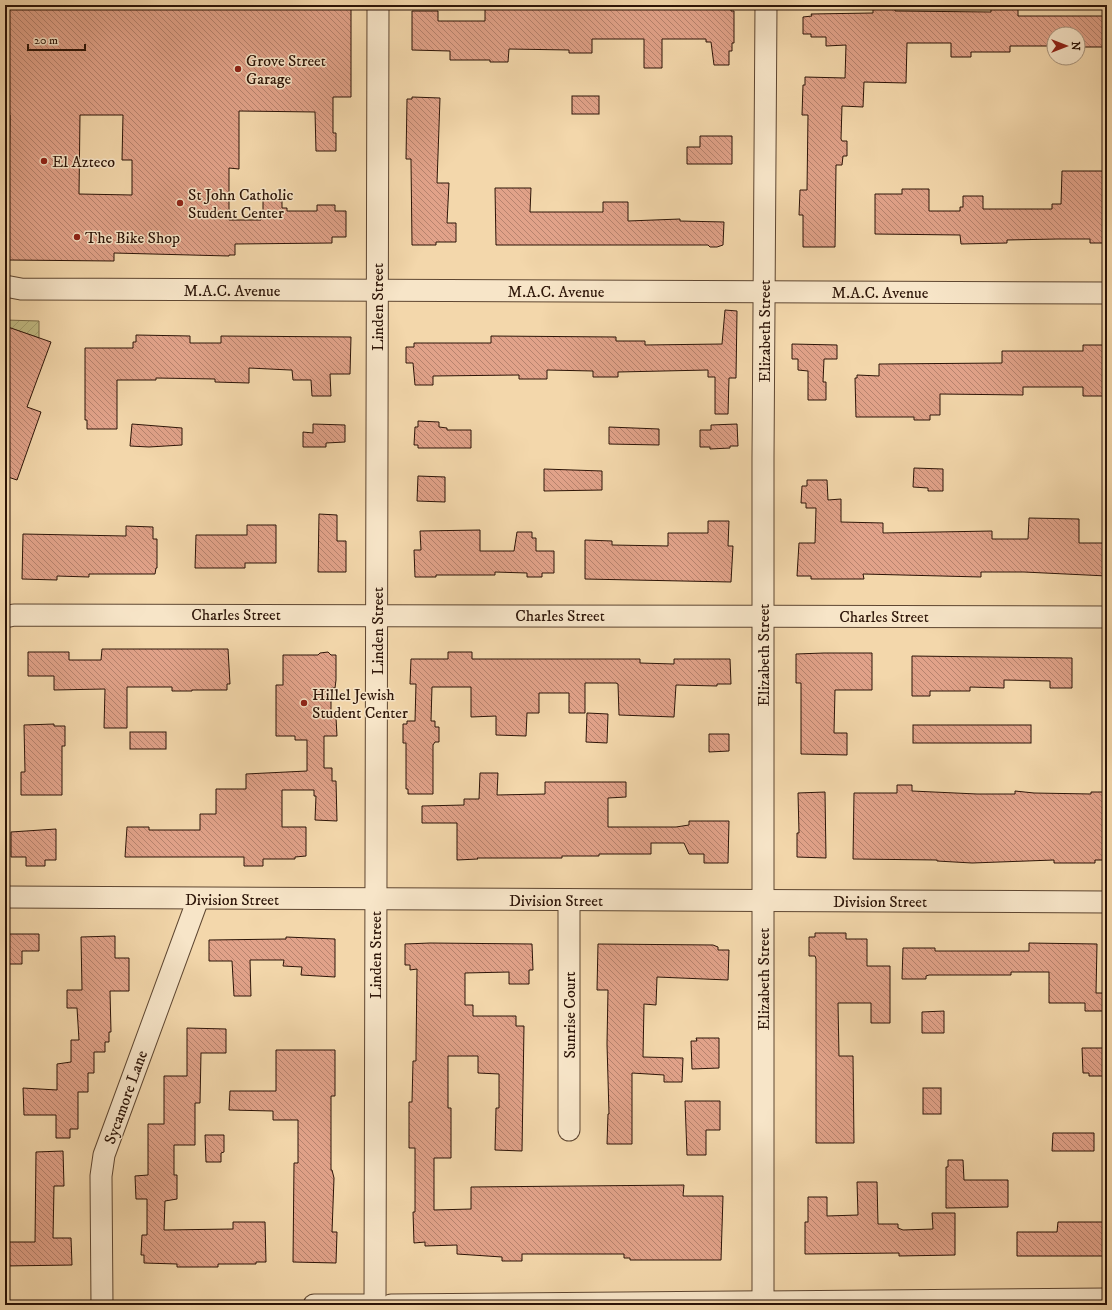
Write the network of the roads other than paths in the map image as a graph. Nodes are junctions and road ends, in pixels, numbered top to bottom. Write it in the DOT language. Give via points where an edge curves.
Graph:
graph roads {
  1 [pos="378,5"];
  2 [pos="766,5"];
  3 [pos="5,286"];
  4 [pos="376,291"];
  5 [pos="764,292"];
  6 [pos="1107,293"];
  7 [pos="377,614"];
  8 [pos="9,616"];
  9 [pos="763,616"];
  10 [pos="1107,617"];
  11 [pos="5,897"];
  12 [pos="198,898"];
  13 [pos="375,899"];
  14 [pos="570,900"];
  15 [pos="763,901"];
  16 [pos="1107,902"];
  17 [pos="569,1130"];
  18 [pos="1107,1300"];
  19 [pos="763,1303"];
  20 [pos="102,1305"];
  21 [pos="314,1305"];
  22 [pos="369,1305"];
  23 [pos="375,1305"];
  24 [pos="391,1305"];
  1 -- 4 [label="street, Linden Street"];
  2 -- 5 [label="street, Elizabeth Street"];
  3 -- 4 [label="street, M.A.C. Avenue" via="21,289"];
  4 -- 5 [label="street, M.A.C. Avenue"];
  4 -- 7 [label="street, Linden Street"];
  5 -- 6 [label="street, M.A.C. Avenue"];
  5 -- 9 [label="street, Elizabeth Street"];
  7 -- 8 [label="street, Charles Street"];
  7 -- 9 [label="street, Charles Street"];
  7 -- 13 [label="street, Linden Street"];
  9 -- 10 [label="street, Charles Street"];
  9 -- 15 [label="street, Elizabeth Street"];
  11 -- 12 [label="street, Division Street"];
  12 -- 13 [label="street, Division Street"];
  12 -- 20 [label="street, Sycamore Lane" via="104,1155 101,1176"];
  13 -- 14 [label="street, Division Street"];
  13 -- 23 [label="street, Linden Street"];
  14 -- 15 [label="street, Division Street"];
  14 -- 17 [label="street, Sunrise Court"];
  15 -- 16 [label="street, Division Street"];
  15 -- 19 [label="street, Elizabeth Street"];
  18 -- 19 [label="street"];
  19 -- 24 [label="street"];
  21 -- 22 [label="street"];
}
